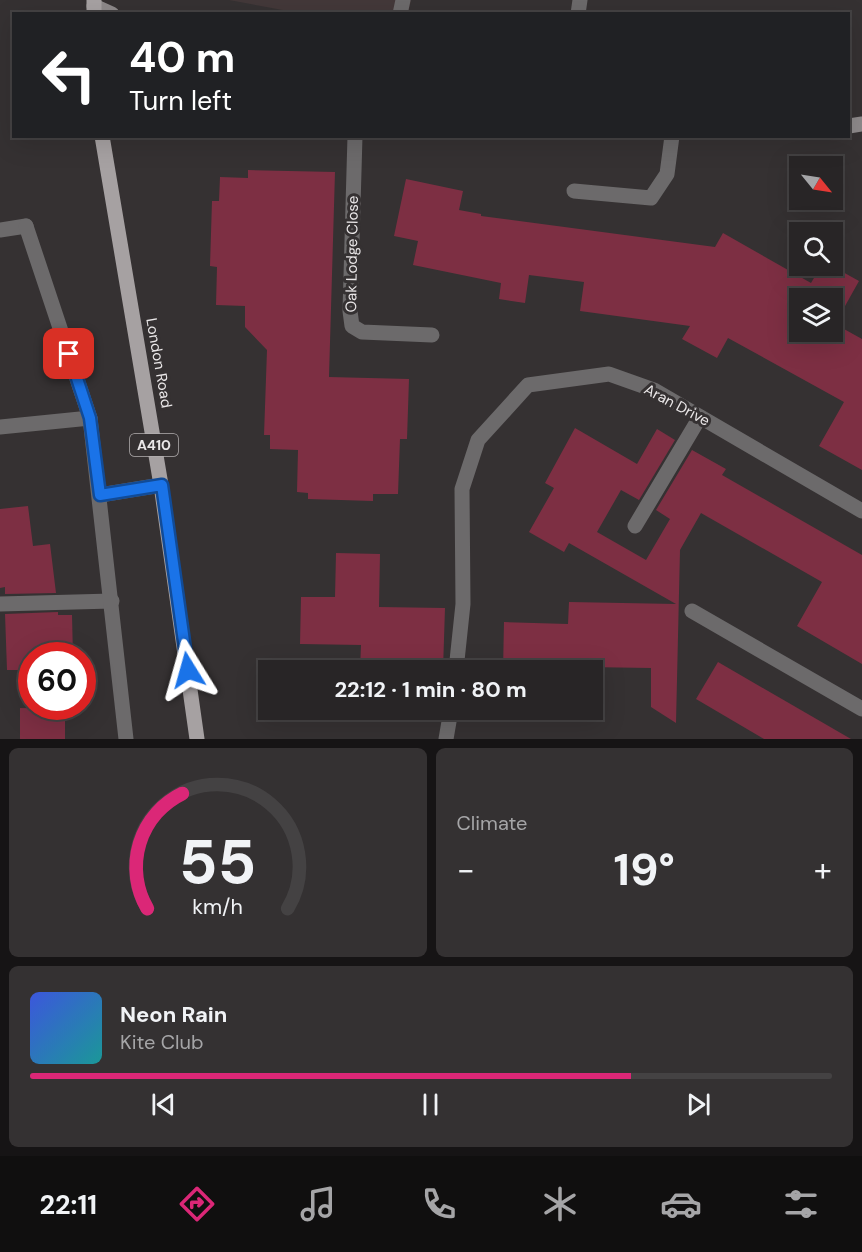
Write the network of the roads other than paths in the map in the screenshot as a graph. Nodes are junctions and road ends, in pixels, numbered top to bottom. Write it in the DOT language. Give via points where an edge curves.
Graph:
graph roads {
  1 [pos="102,138"];
  2 [pos="355,138"];
  3 [pos="672,138"];
  4 [pos="573,192"];
  5 [pos="0,230"];
  6 [pos="432,335"];
  7 [pos="700,417"];
  8 [pos="90,418"];
  9 [pos="0,427"];
  10 [pos="162,485"];
  11 [pos="100,495"];
  12 [pos="862,511"];
  13 [pos="635,526"];
  14 [pos="112,601"];
  15 [pos="0,604"];
  16 [pos="692,611"];
  17 [pos="457,660"];
  18 [pos="862,709"];
  19 [pos="449,720"];
  20 [pos="126,739"];
  21 [pos="197,739"];
  22 [pos="446,739"];
  1 -- 10 [label="main road, London Road / A410"];
  2 -- 6 [label="street, Oak Lodge Close" via="352,326 362,332"];
  3 -- 4 [label="street" via="667,174 651,198"];
  5 -- 8 [label="street" via="26,226"];
  7 -- 12 [label="street, Aran Drive"];
  7 -- 13 [label="street"];
  7 -- 17 [label="street, Aran Drive" via="654,390 609,374 528,385 478,440 462,489 463,604"];
  8 -- 9 [label="street"];
  8 -- 11 [label="street"];
  10 -- 11 [label="street"];
  10 -- 21 [label="main road, London Road / A410"];
  11 -- 14 [label="street"];
  14 -- 15 [label="street"];
  14 -- 20 [label="street"];
  16 -- 18 [label="street"];
  19 -- 22 [label="street"];
}
